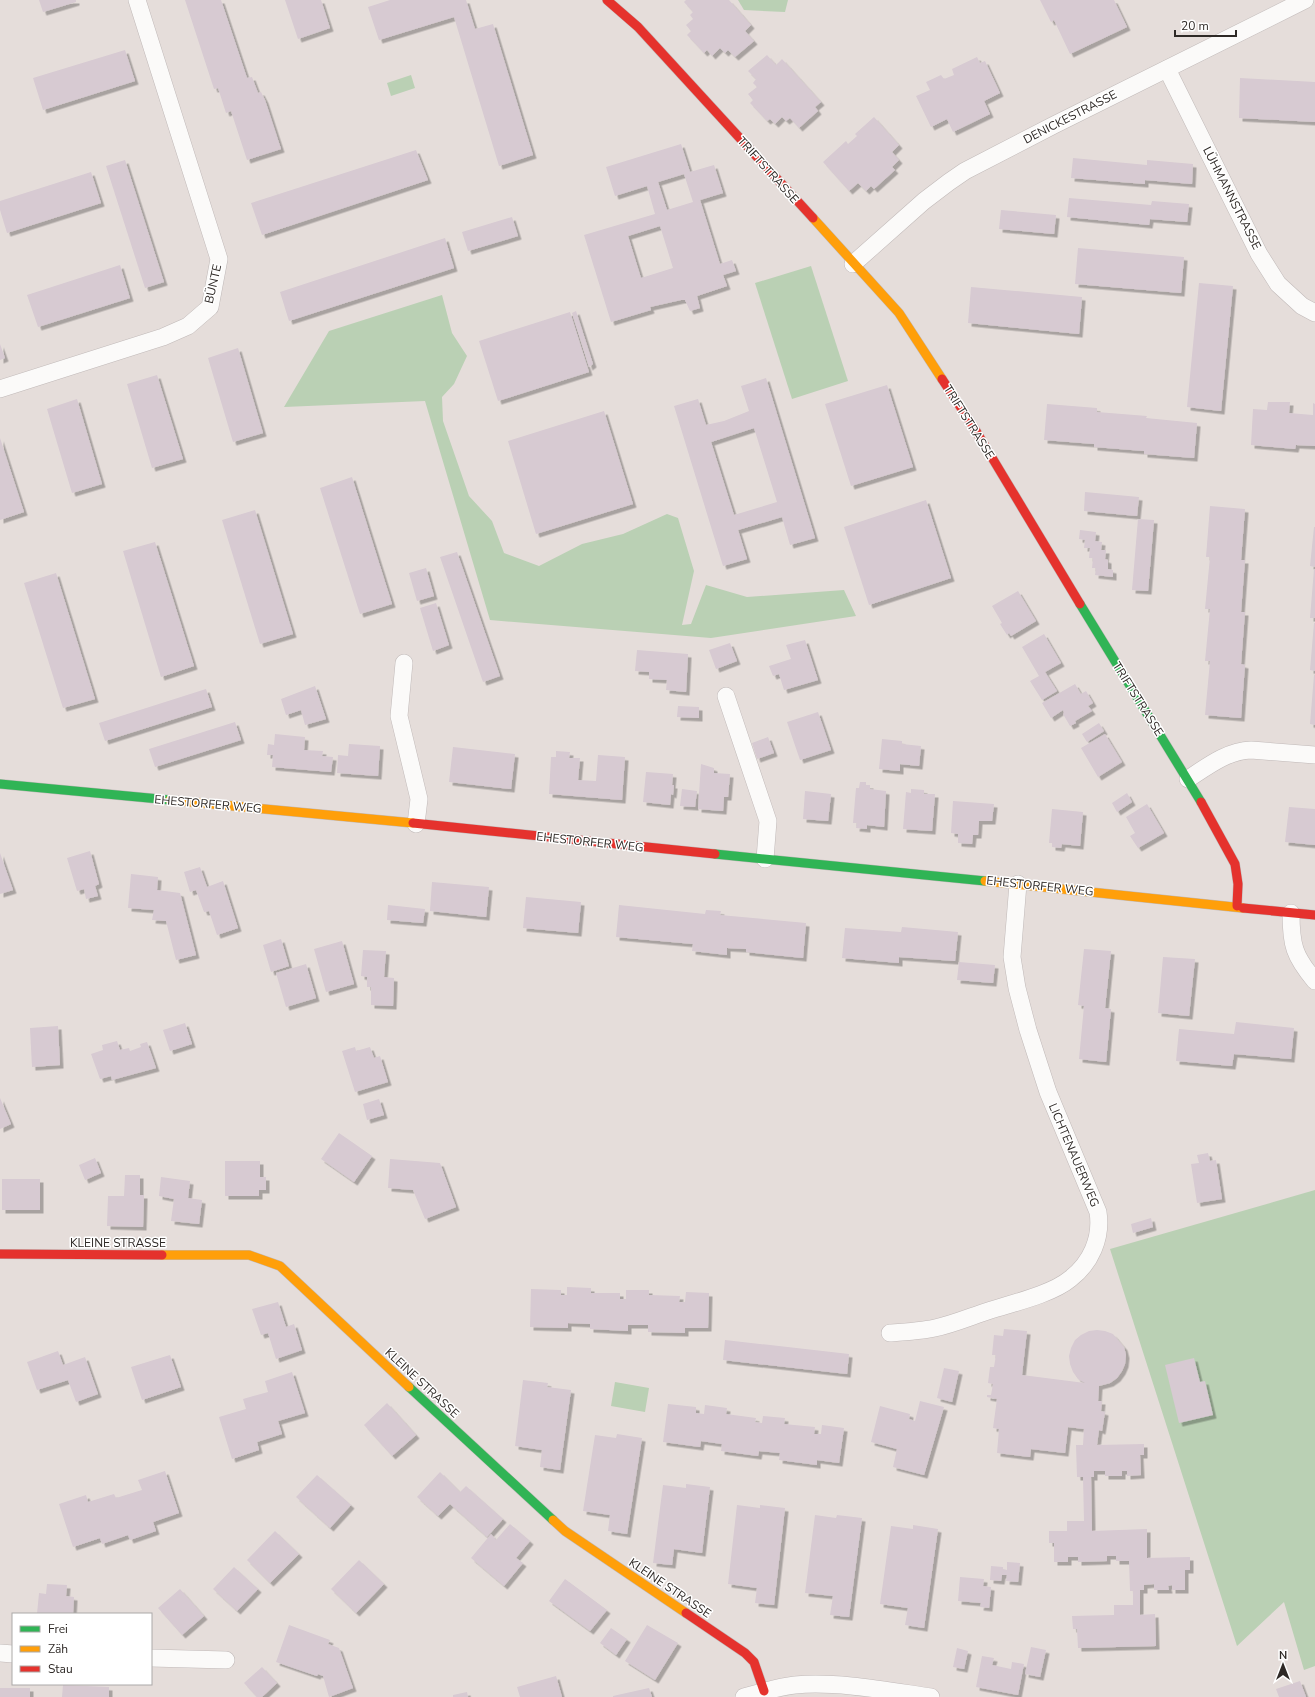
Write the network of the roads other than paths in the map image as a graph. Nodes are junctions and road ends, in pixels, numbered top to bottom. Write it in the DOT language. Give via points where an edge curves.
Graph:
graph roads {
  1 [pos="137,0"];
  2 [pos="607,0"];
  3 [pos="1305,0"];
  4 [pos="1167,69"];
  5 [pos="853,264"];
  6 [pos="1315,313"];
  7 [pos="0,389"];
  8 [pos="404,663"];
  9 [pos="726,696"];
  10 [pos="1315,755"];
  11 [pos="1188,779"];
  12 [pos="0,784"];
  13 [pos="416,824"];
  14 [pos="765,859"];
  15 [pos="1018,884"];
  16 [pos="1237,906"];
  17 [pos="1291,913"];
  18 [pos="1315,915"];
  19 [pos="1315,981"];
  20 [pos="0,1254"];
  21 [pos="890,1333"];
  22 [pos="0,1653"];
  23 [pos="12,1654"];
  24 [pos="152,1658"];
  25 [pos="226,1660"];
  26 [pos="764,1691"];
  27 [pos="744,1697"];
  28 [pos="930,1697"];
  1 -- 7 [label="street, BÜNTE" via="219,258 210,307 188,326 164,337"];
  2 -- 5 [label="street, TRIFTSTRASSE" via="638,27"];
  3 -- 4 [label="street, DENICKESTRASSE"];
  4 -- 5 [label="street, DENICKESTRASSE" via="966,171 924,201"];
  4 -- 6 [label="street, LÜHMANNSTRASSE" via="1259,254 1278,284 1302,306"];
  5 -- 11 [label="street, TRIFTSTRASSE" via="899,313 973,426"];
  8 -- 13 [label="street" via="399,716 419,799"];
  9 -- 14 [label="street" via="768,821"];
  10 -- 11 [label="street" via="1240,750 1220,758"];
  11 -- 16 [label="street, TRIFTSTRASSE" via="1235,864 1238,884"];
  12 -- 13 [label="street, EHESTORFER WEG"];
  13 -- 14 [label="street, EHESTORFER WEG"];
  14 -- 15 [label="street, EHESTORFER WEG"];
  15 -- 16 [label="street, EHESTORFER WEG"];
  15 -- 21 [label="street, LICHTENAUERWEG" via="1013,947 1014,975 1048,1092 1098,1212 1100,1222 1096,1244 1081,1269 1064,1284 935,1328"];
  16 -- 17 [label="street, EHESTORFER WEG"];
  17 -- 18 [label="street, EHESTORFER WEG"];
  17 -- 19 [label="street" via="1291,933 1295,951"];
  20 -- 26 [label="street, KLEINE STRASSE" via="249,1255 280,1266 565,1531 745,1653 754,1662"];
  22 -- 23 [label="street"];
  24 -- 25 [label="street"];
  26 -- 27 [label="street"];
  26 -- 28 [label="street" via="796,1685 823,1685"];
}
